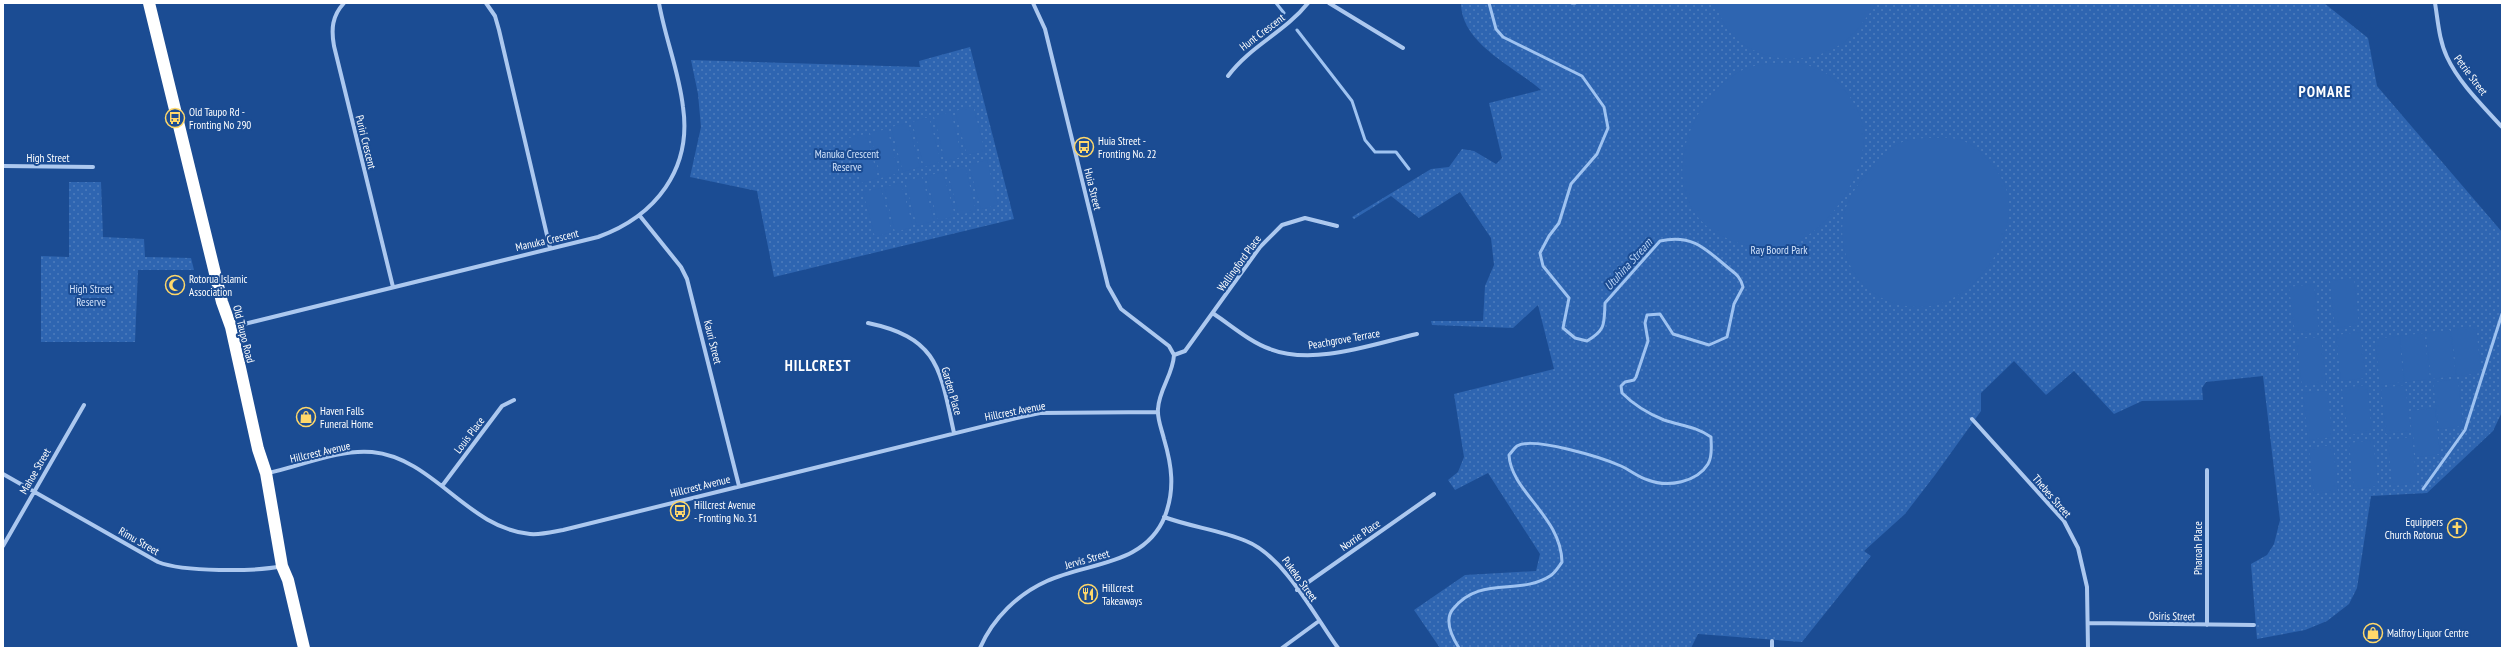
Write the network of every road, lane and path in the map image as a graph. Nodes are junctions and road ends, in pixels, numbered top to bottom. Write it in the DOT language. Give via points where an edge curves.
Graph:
graph roads {
  1 [pos="149,3"];
  2 [pos="344,3"];
  3 [pos="486,3"];
  4 [pos="659,3"];
  5 [pos="1033,3"];
  6 [pos="1308,3"];
  7 [pos="1329,3"];
  8 [pos="2435,3"];
  9 [pos="1403,48"];
  10 [pos="1228,76"];
  11 [pos="2502,127"];
  12 [pos="3,166"];
  13 [pos="93,167"];
  14 [pos="640,216"];
  15 [pos="1337,226"];
  16 [pos="550,248"];
  17 [pos="393,287"];
  18 [pos="1214,314"];
  19 [pos="868,323"];
  20 [pos="231,327"];
  21 [pos="1417,334"];
  22 [pos="1174,355"];
  23 [pos="514,400"];
  24 [pos="84,405"];
  25 [pos="1158,412"];
  26 [pos="1972,419"];
  27 [pos="954,433"];
  28 [pos="2207,470"];
  29 [pos="266,473"];
  30 [pos="3,474"];
  31 [pos="442,486"];
  32 [pos="739,486"];
  33 [pos="34,491"];
  34 [pos="1434,494"];
  35 [pos="1164,517"];
  36 [pos="3,546"];
  37 [pos="282,566"];
  38 [pos="1297,590"];
  39 [pos="1319,621"];
  40 [pos="2089,623"];
  41 [pos="2254,624"];
  42 [pos="2207,625"];
  43 [pos="1772,641"];
  44 [pos="304,648"];
  45 [pos="980,648"];
  46 [pos="1282,648"];
  47 [pos="1338,648"];
  48 [pos="1772,648"];
  49 [pos="2088,648"];
  1 -- 20 [label="highway, Old Taupo Road" via="222,302"];
  2 -- 17 [label="street, Puriri Crescent" via="332,23 334,46"];
  3 -- 16 [label="street" via="495,16 499,30"];
  4 -- 14 [label="street, Manuka Crescent" via="681,90 684,135 678,165 670,181"];
  5 -- 22 [label="street, Huia Street" via="1045,29 1108,286 1121,309 1169,346"];
  6 -- 10 [label="street, Hunt Crescent" via="1292,20 1240,60"];
  7 -- 9 [label="street"];
  8 -- 11 [label="street, Petrie Street" via="2441,41 2447,57 2457,74"];
  12 -- 13 [label="street, High Street"];
  14 -- 16 [label="street, Manuka Crescent" via="614,232"];
  14 -- 32 [label="street, Kauri Street" via="681,267 689,286"];
  15 -- 18 [label="street, Wallingford Place" via="1305,218 1282,225 1260,247"];
  16 -- 17 [label="street, Manuka Crescent"];
  17 -- 20 [label="street, Manuka Crescent"];
  18 -- 21 [label="street, Peachgrove Terrace" via="1256,343 1289,355 1326,354"];
  18 -- 22 [label="street, Wallingford Place" via="1185,351"];
  19 -- 27 [label="street, Garden Place" via="899,330 924,348 939,374"];
  20 -- 29 [label="highway, Old Taupo Road" via="258,449"];
  22 -- 25 [label="street, Jervis Street" via="1172,371 1160,392"];
  23 -- 31 [label="street, Louis Place" via="502,406"];
  24 -- 33 [label="street, Mahoe Street"];
  25 -- 27 [label="street, Hillcrest Avenue" via="1040,413"];
  25 -- 35 [label="street, Jervis Street" via="1172,474 1170,499"];
  26 -- 40 [label="street, Thebes Street" via="2064,520 2078,548 2084,568"];
  27 -- 32 [label="street, Hillcrest Avenue"];
  28 -- 42 [label="street, Pharoah Place"];
  29 -- 31 [label="street, Hillcrest Avenue" via="343,454 372,452 402,461"];
  29 -- 37 [label="highway, Old Taupo Road"];
  30 -- 33 [label="street, Rimu Street"];
  31 -- 32 [label="street, Hillcrest Avenue" via="483,518 515,532 531,534 563,530"];
  33 -- 36 [label="street, Mahoe Street"];
  33 -- 37 [label="street, Rimu Street" via="170,567 201,569"];
  34 -- 38 [label="street, Norrie Place"];
  35 -- 38 [label="street, Pukeko Street" via="1246,540 1262,548 1282,568"];
  35 -- 45 [label="street, Jervis Street" via="1145,542 1118,560 1049,580 1019,597 993,626"];
  37 -- 44 [label="highway, Old Taupo Road" via="288,580"];
  38 -- 39 [label="street, Pukeko Street"];
  39 -- 46 [label="street"];
  39 -- 47 [label="street, Pukeko Street"];
  40 -- 42 [label="street, Osiris Street"];
  40 -- 49 [label="street, Thebes Street"];
  41 -- 42 [label="street, Osiris Street"];
  43 -- 48 [label="street"];
}
